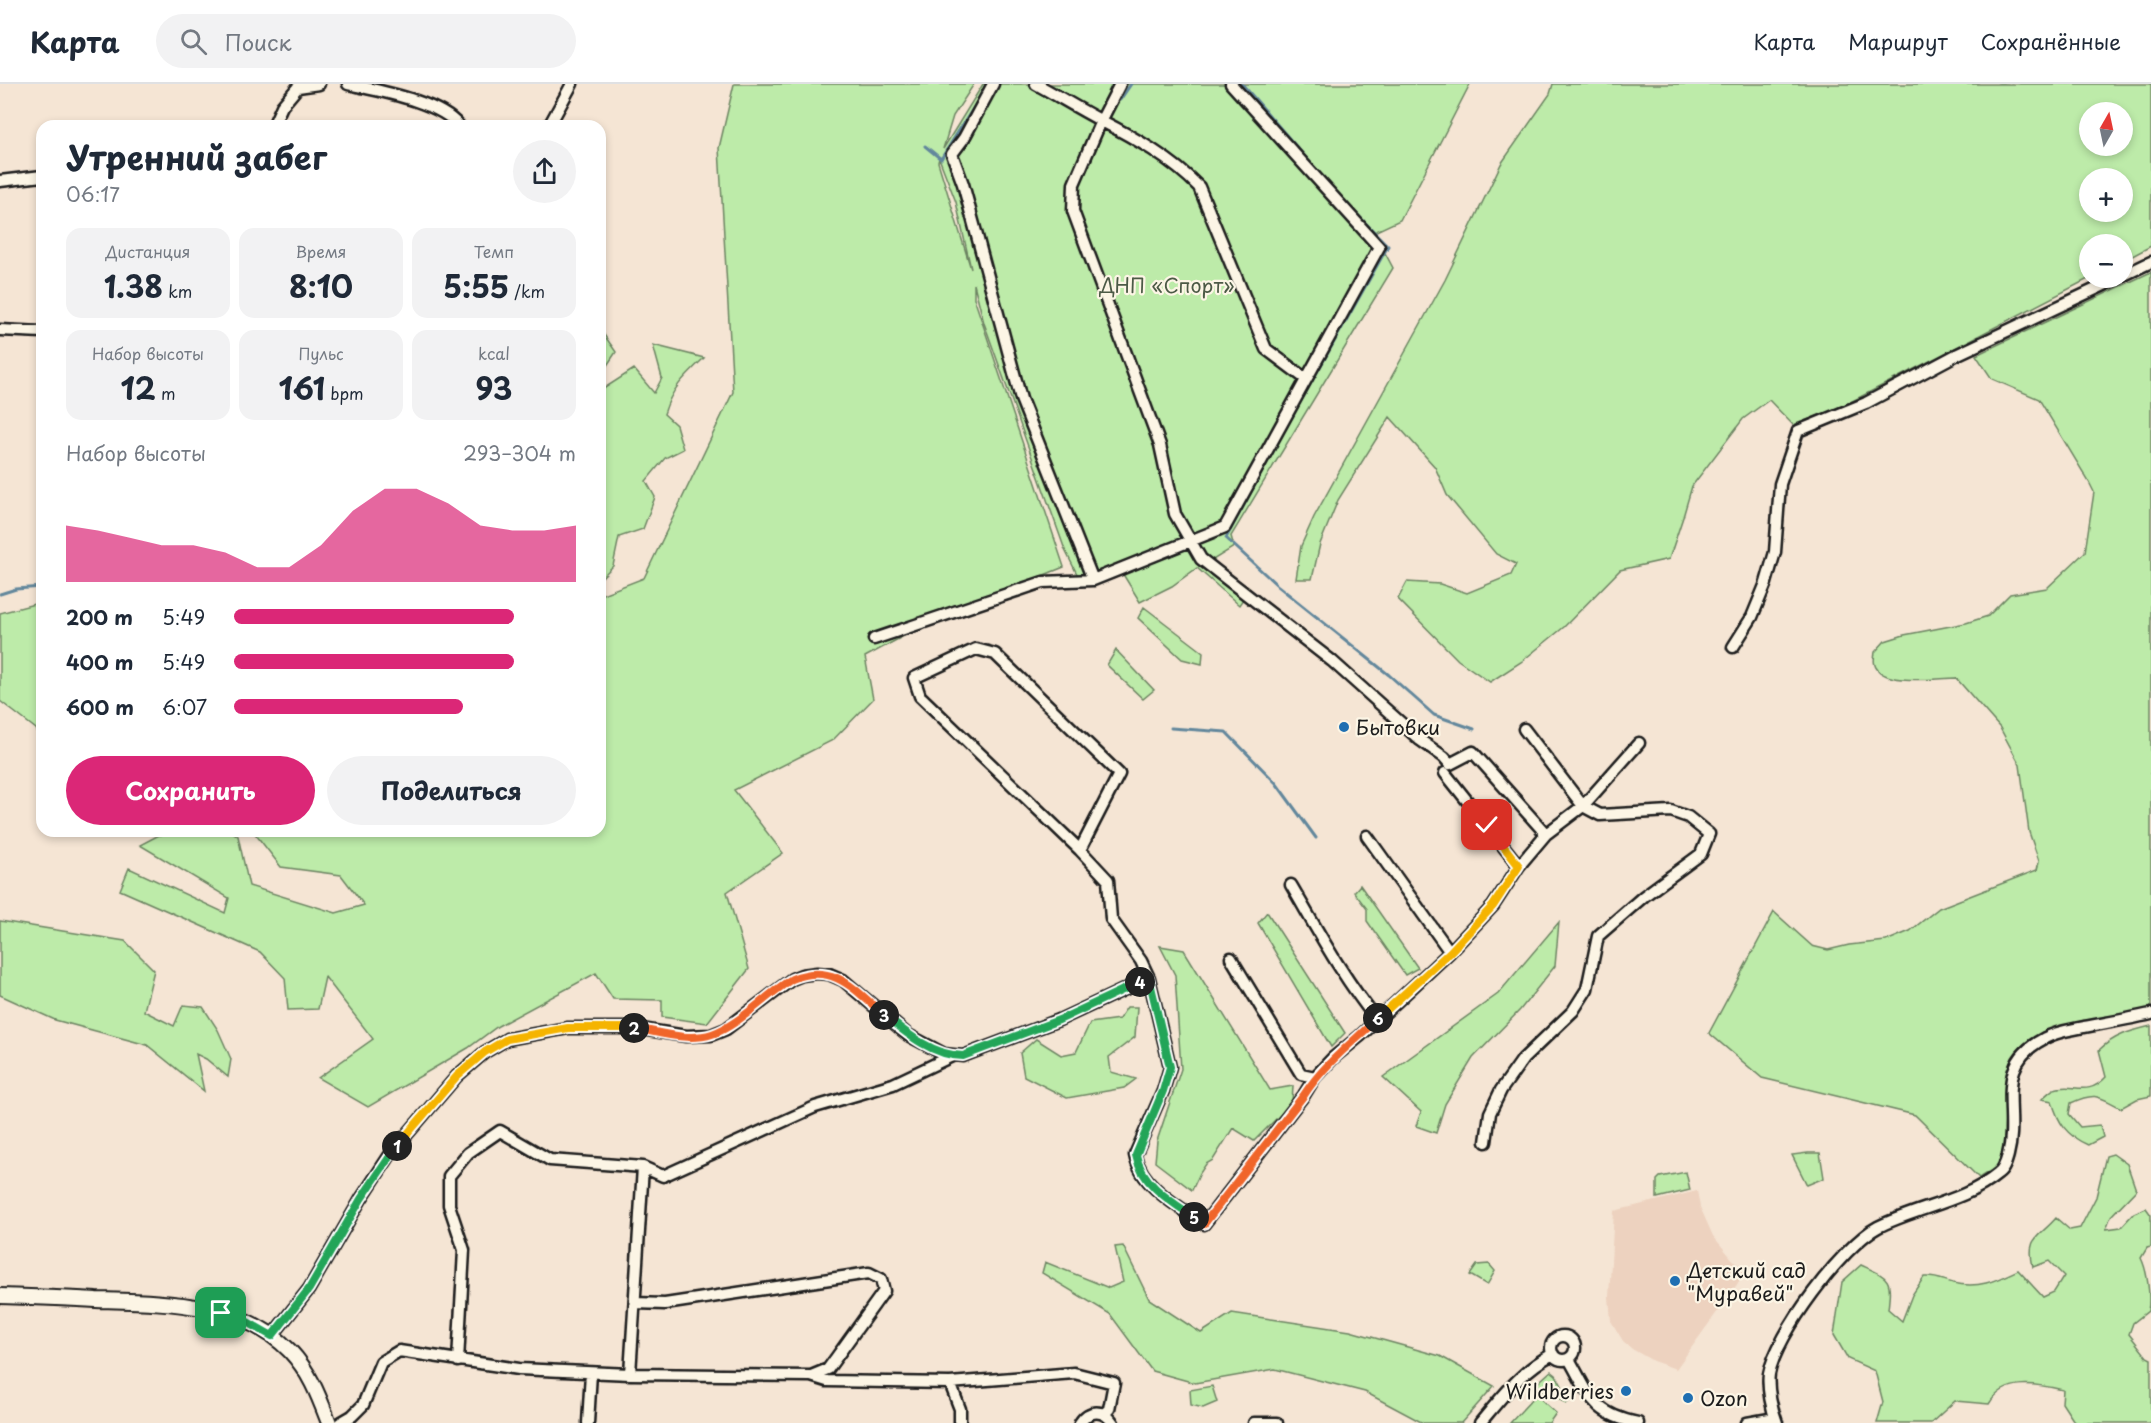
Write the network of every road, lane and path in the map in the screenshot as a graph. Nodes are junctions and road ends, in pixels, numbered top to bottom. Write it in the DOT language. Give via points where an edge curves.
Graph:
graph roads {
  1 [pos="319,84"];
  2 [pos="348,84"];
  3 [pos="572,84"];
  4 [pos="993,84"];
  5 [pos="1036,84"];
  6 [pos="1120,84"];
  7 [pos="1231,84"];
  8 [pos="276,120"];
  9 [pos="454,120"];
  10 [pos="552,120"];
  11 [pos="1101,121"];
  12 [pos="36,177"];
  13 [pos="0,182"];
  14 [pos="2151,262"];
  15 [pos="2133,271"];
  16 [pos="2098,288"];
  17 [pos="0,330"];
  18 [pos="36,332"];
  19 [pos="1306,379"];
  20 [pos="1190,540"];
  21 [pos="1093,580"];
  22 [pos="874,639"];
  23 [pos="1733,648"];
  24 [pos="1524,729"];
  25 [pos="1639,743"];
  26 [pos="1445,773"];
  27 [pos="1583,806"];
  28 [pos="1546,834"];
  29 [pos="1367,836"];
  30 [pos="1080,850"];
  31 [pos="1519,866"];
  32 [pos="1291,885"];
  33 [pos="1450,952"];
  34 [pos="1232,958"];
  35 [pos="1149,978"];
  36 [pos="2151,1014"];
  37 [pos="1377,1020"];
  38 [pos="952,1056"];
  39 [pos="1316,1077"];
  40 [pos="1486,1142"];
  41 [pos="643,1167"];
  42 [pos="0,1296"];
  43 [pos="635,1303"];
  44 [pos="272,1336"];
  45 [pos="1553,1354"];
  46 [pos="1569,1359"];
  47 [pos="458,1361"];
  48 [pos="591,1373"];
  49 [pos="630,1374"];
  50 [pos="811,1376"];
  51 [pos="950,1383"];
  52 [pos="1104,1414"];
  53 [pos="1612,1420"];
  54 [pos="1776,1421"];
  55 [pos="329,1423"];
  56 [pos="340,1423"];
  57 [pos="588,1423"];
  58 [pos="960,1423"];
  59 [pos="1080,1423"];
  60 [pos="1113,1423"];
  61 [pos="1254,1423"];
  62 [pos="1277,1423"];
  63 [pos="1480,1423"];
  64 [pos="1638,1423"];
  65 [pos="1747,1423"];
  1 -- 8 [label="street" via="298,87"];
  2 -- 9 [label="street" via="412,99"];
  3 -- 10 [label="street"];
  4 -- 21 [label="street" via="952,154 1021,399"];
  5 -- 11 [label="street"];
  6 -- 11 [label="street"];
  7 -- 19 [label="street" via="1379,247"];
  11 -- 19 [label="street" via="1184,171 1199,187 1266,349"];
  11 -- 20 [label="street" via="1074,184 1073,211 1160,444 1175,514"];
  12 -- 13 [label="street"];
  14 -- 15 [label="street"];
  16 -- 23 [label="street" via="1866,403 1798,431 1780,484 1775,552 1766,583"];
  17 -- 18 [label="street"];
  19 -- 20 [label="street" via="1225,527"];
  20 -- 21 [label="street"];
  20 -- 28 [label="street" via="1201,560 1332,661 1450,764 1473,752"];
  21 -- 22 [label="street" via="1043,582"];
  24 -- 27 [label="street"];
  25 -- 27 [label="street"];
  26 -- 31 [label="street"];
  27 -- 28 [label="street"];
  27 -- 40 [label="street" via="1600,815 1671,811 1688,817 1709,834 1701,854 1598,936 1587,989 1573,1011 1523,1059 1500,1090 1490,1113"];
  28 -- 31 [label="street"];
  29 -- 33 [label="street"];
  30 -- 30 [label="street" via="1119,774 995,654 976,649 914,678 920,696"];
  30 -- 35 [label="street" via="1108,880 1111,918"];
  31 -- 33 [label="street" via="1493,906"];
  32 -- 37 [label="street"];
  33 -- 37 [label="street"];
  34 -- 39 [label="street" via="1300,1074"];
  35 -- 38 [label="street" via="1059,1020 963,1056"];
  35 -- 39 [label="street" via="1170,1067 1136,1155 1137,1165 1156,1188 1204,1224"];
  36 -- 54 [label="street" via="2063,1031 2023,1052 2013,1074 2010,1146 2000,1173 1975,1189 1878,1227 1853,1245 1785,1334 1773,1360 1768,1376"];
  37 -- 39 [label="street"];
  38 -- 41 [label="street" via="892,1084 815,1107 663,1176"];
  38 -- 44 [label="street" via="908,1035 843,980 817,973 792,979 726,1029 711,1035 605,1027 568,1028 507,1039 457,1076 392,1152 309,1289"];
  41 -- 43 [label="street"];
  41 -- 47 [label="street" via="549,1160 500,1131 468,1154 449,1176 449,1205 464,1250"];
  42 -- 44 [label="street" via="187,1306 244,1320"];
  43 -- 49 [label="street"];
  43 -- 50 [label="street" via="665,1304 869,1274 881,1278 884,1291 828,1368"];
  44 -- 55 [label="street" via="307,1372"];
  45 -- 46 [label="street" via="1558,1359"];
  45 -- 46 [label="street" via="1553,1343 1565,1337 1575,1346"];
  45 -- 63 [label="street" via="1522,1374"];
  46 -- 53 [label="street" via="1593,1401"];
  47 -- 48 [label="street"];
  47 -- 56 [label="street" via="399,1352 381,1362 363,1405"];
  48 -- 49 [label="street"];
  48 -- 57 [label="street"];
  49 -- 50 [label="street"];
  50 -- 51 [label="street" via="827,1381"];
  51 -- 52 [label="street" via="1074,1373 1114,1383 1109,1409"];
  51 -- 58 [label="street" via="960,1409"];
  52 -- 59 [label="street" via="1092,1412"];
  52 -- 60 [label="street"];
  53 -- 64 [label="street"];
  54 -- 65 [label="street"];
  61 -- 62 [label="street"];
}
